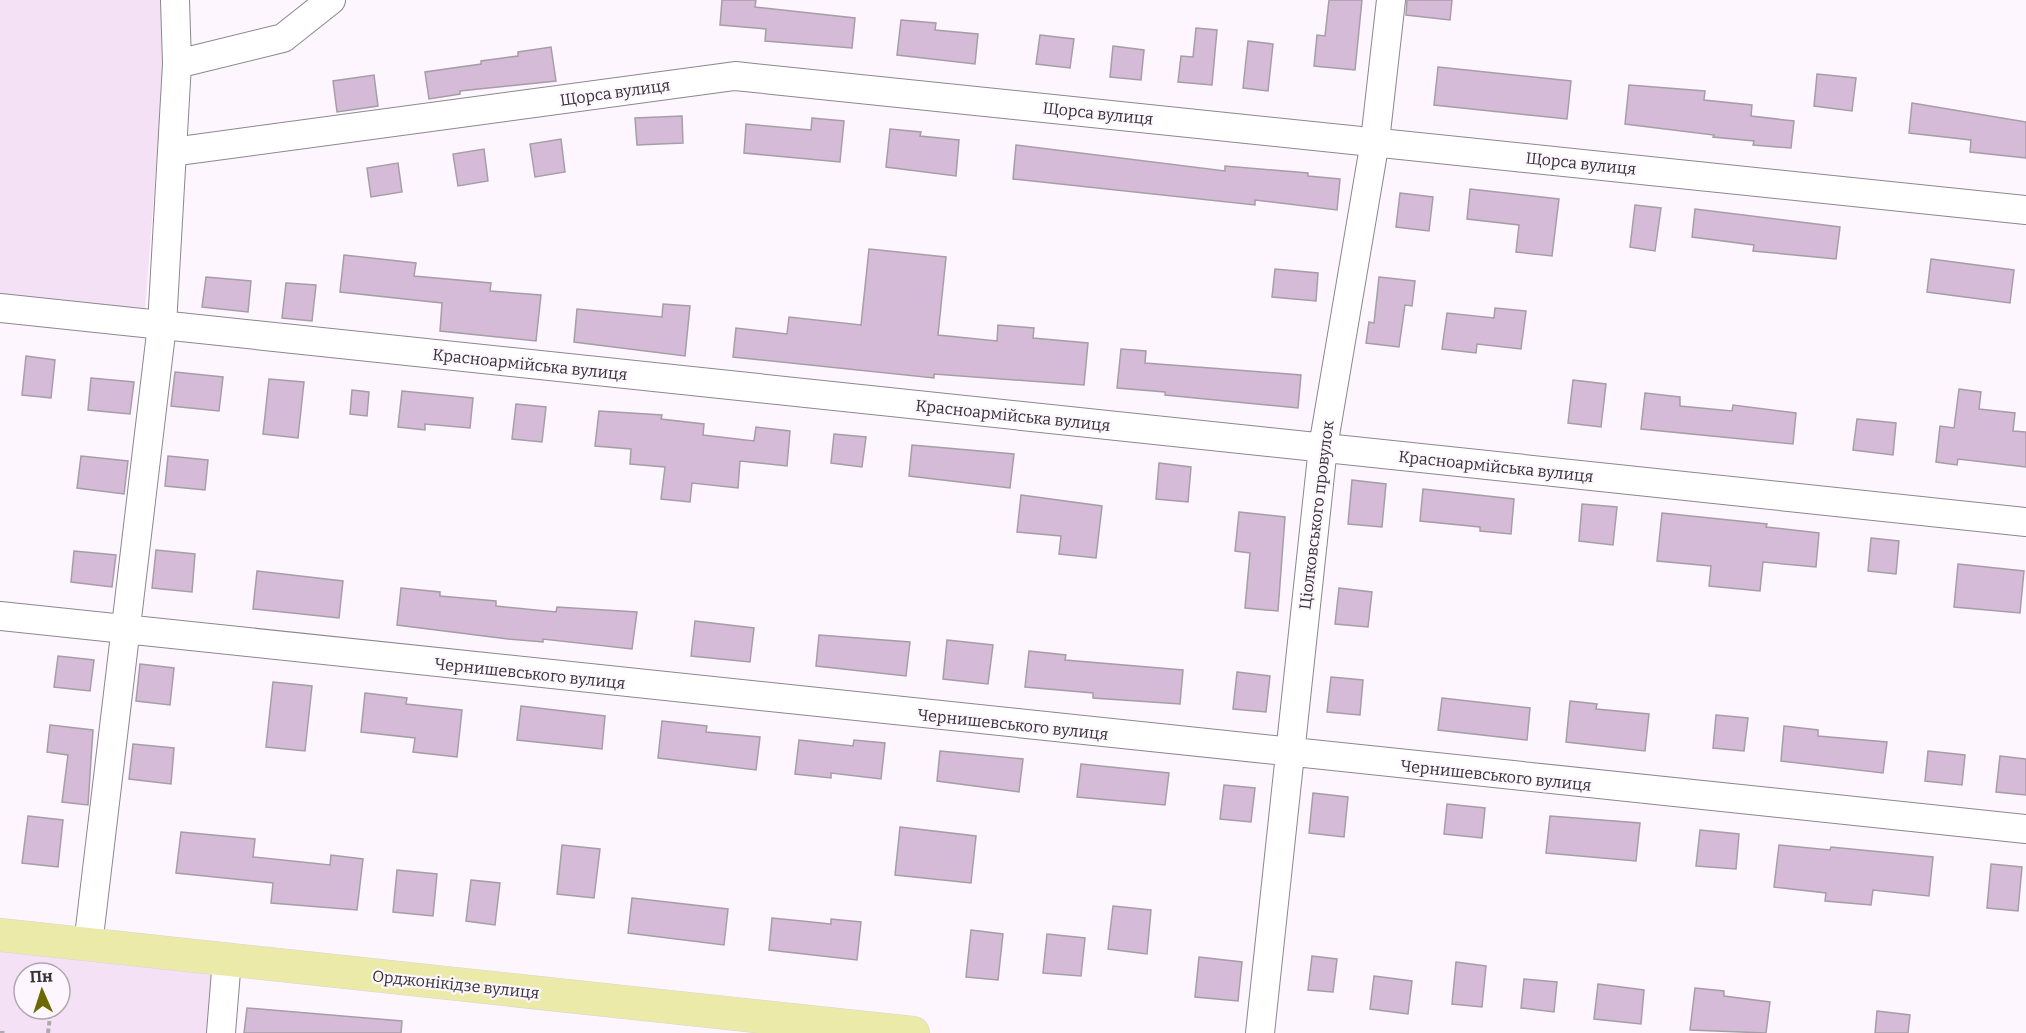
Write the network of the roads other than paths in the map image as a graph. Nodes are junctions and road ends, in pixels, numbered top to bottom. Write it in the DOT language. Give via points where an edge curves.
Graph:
graph roads {
  1 [pos="176,0"];
  2 [pos="331,0"];
  3 [pos="1391,0"];
  4 [pos="177,64"];
  5 [pos="1375,141"];
  6 [pos="172,152"];
  7 [pos="2026,210"];
  8 [pos="0,308"];
  9 [pos="162,325"];
  10 [pos="1323,447"];
  11 [pos="2026,522"];
  12 [pos="0,616"];
  13 [pos="124,629"];
  14 [pos="1289,753"];
  15 [pos="2026,830"];
  16 [pos="0,935"];
  17 [pos="88,945"];
  18 [pos="227,960"];
  19 [pos="221,1033"];
  20 [pos="913,1033"];
  21 [pos="1260,1033"];
  1 -- 4 [label="street"];
  2 -- 4 [label="street" via="283,38"];
  3 -- 5 [label="street, Ціолковського провулок"];
  4 -- 6 [label="street"];
  5 -- 6 [label="street, Щорса вулиця" via="735,76"];
  5 -- 7 [label="street, Щорса вулиця"];
  5 -- 10 [label="street, Ціолковського провулок"];
  6 -- 9 [label="street"];
  8 -- 9 [label="street, Красноармійська вулиця"];
  9 -- 10 [label="street, Красноармійська вулиця"];
  9 -- 13 [label="street"];
  10 -- 11 [label="street, Красноармійська вулиця"];
  10 -- 14 [label="street, Ціолковського провулок"];
  12 -- 13 [label="street, Чернишевського вулиця"];
  13 -- 14 [label="street, Чернишевського вулиця"];
  13 -- 17 [label="street"];
  14 -- 15 [label="street, Чернишевського вулиця"];
  14 -- 21 [label="street, Ціолковського провулок"];
  16 -- 17 [label="main road, Орджонікідзе вулиця"];
  17 -- 18 [label="main road, Орджонікідзе вулиця"];
  18 -- 19 [label="street"];
  18 -- 20 [label="main road, Орджонікідзе вулиця"];
}
